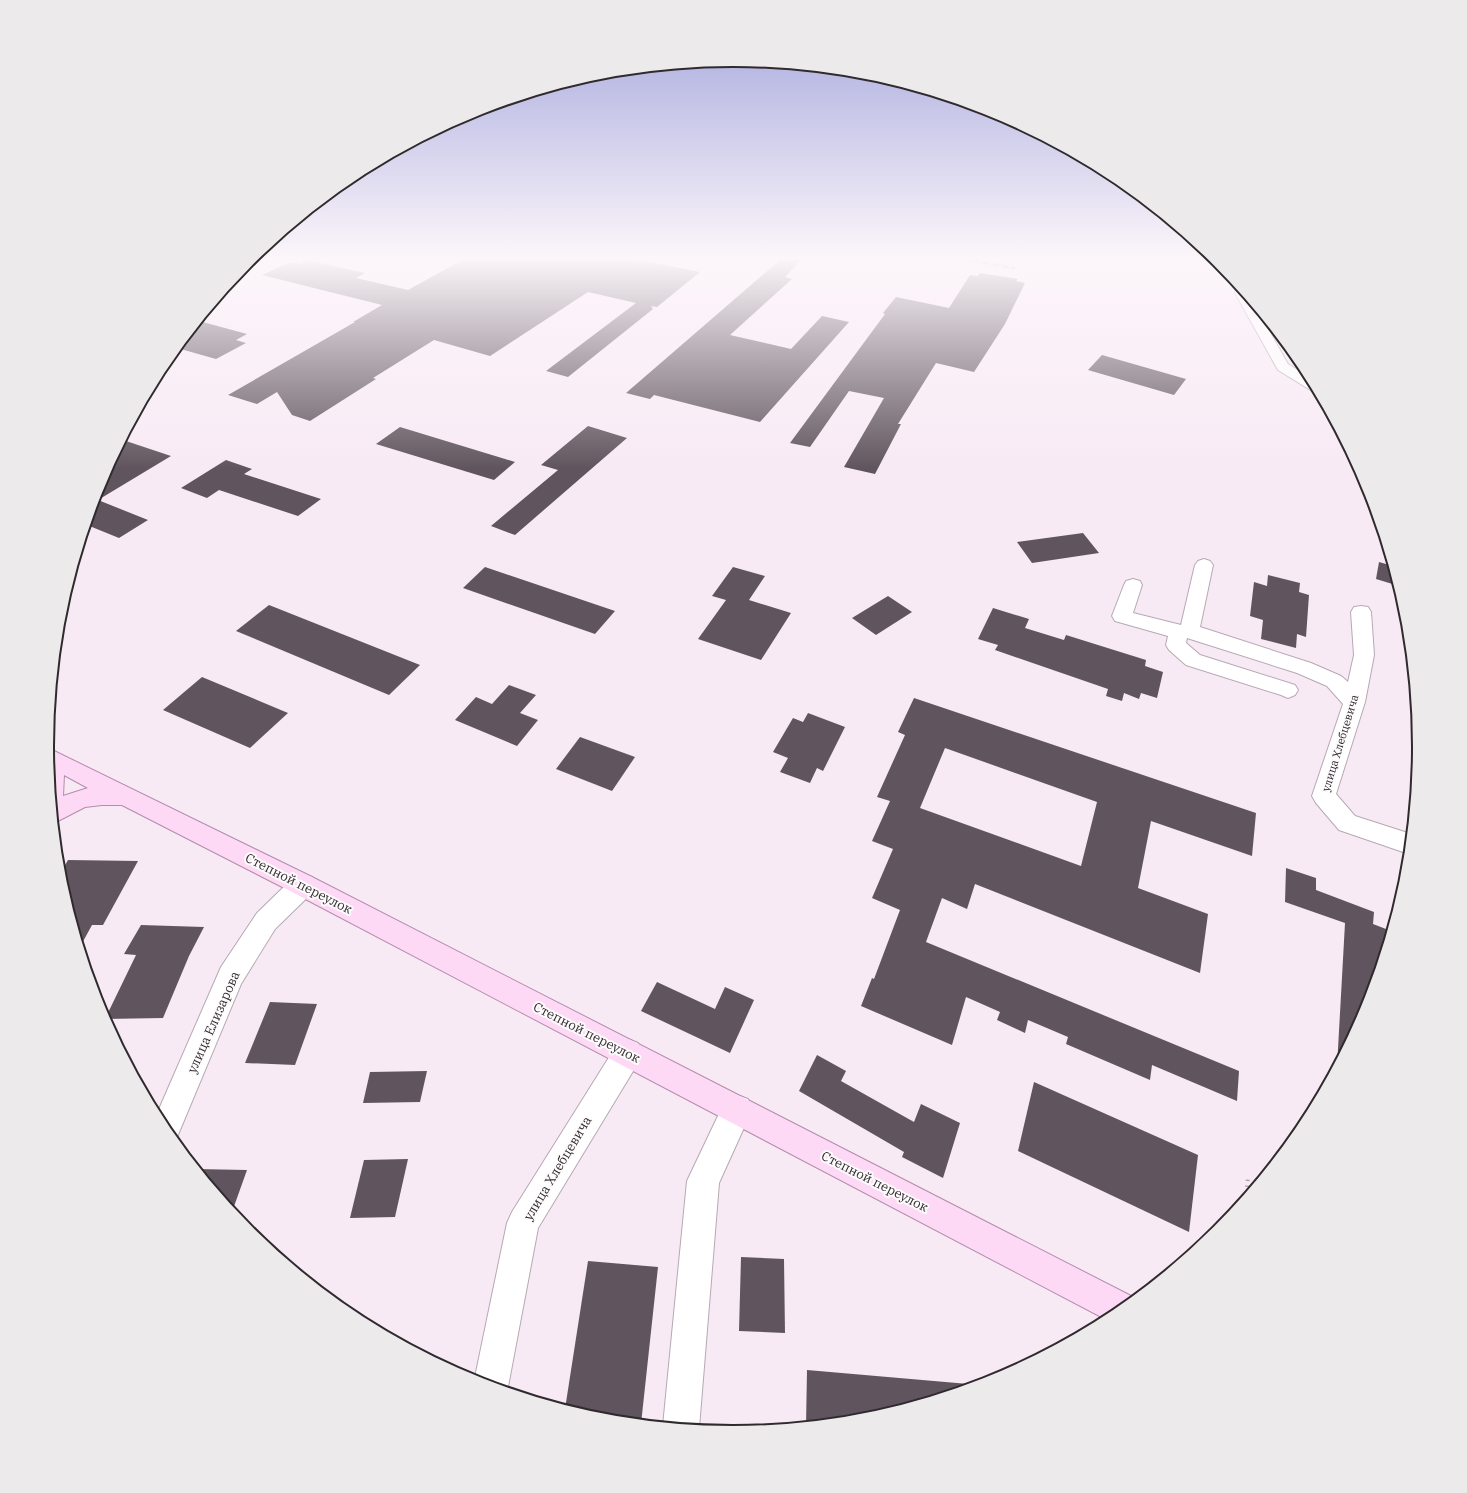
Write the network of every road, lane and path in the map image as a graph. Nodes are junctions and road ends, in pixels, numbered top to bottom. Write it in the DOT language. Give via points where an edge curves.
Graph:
graph roads {
  1 [pos="1264,330"];
  2 [pos="1306,381"];
  3 [pos="1204,565"];
  4 [pos="1133,585"];
  5 [pos="1361,612"];
  6 [pos="1184,632"];
  7 [pos="1288,690"];
  8 [pos="1354,702"];
  9 [pos="54,760"];
  10 [pos="127,796"];
  11 [pos="57,811"];
  12 [pos="1406,843"];
  13 [pos="303,885"];
  14 [pos="628,1053"];
  15 [pos="737,1110"];
  16 [pos="169,1124"];
  17 [pos="1248,1177"];
  18 [pos="1247,1192"];
  19 [pos="1117,1307"];
  20 [pos="492,1381"];
  21 [pos="681,1424"];
  1 -- 2 [label="street" via="1283,367"];
  3 -- 6 [label="street"];
  4 -- 6 [label="street" via="1122,616"];
  5 -- 8 [label="street, улица Хлебцевича" via="1364,655"];
  6 -- 7 [label="street" via="1176,645 1193,660"];
  6 -- 8 [label="street" via="1304,668 1334,682"];
  8 -- 12 [label="street, улица Хлебцевича" via="1324,796 1347,823"];
  9 -- 10 [label="main road, Степной переулок"];
  10 -- 11 [label="main road" via="94,795 76,800"];
  10 -- 13 [label="main road, Степной переулок"];
  13 -- 14 [label="main road, Степной переулок"];
  13 -- 16 [label="street, улица Елизарова" via="266,921 231,976"];
  14 -- 15 [label="main road, Степной переулок"];
  14 -- 20 [label="street, улица Хлебцевича" via="523,1223"];
  15 -- 19 [label="main road, Степной переулок"];
  15 -- 21 [label="street" via="703,1181"];
  17 -- 18 [label="path"];
}
